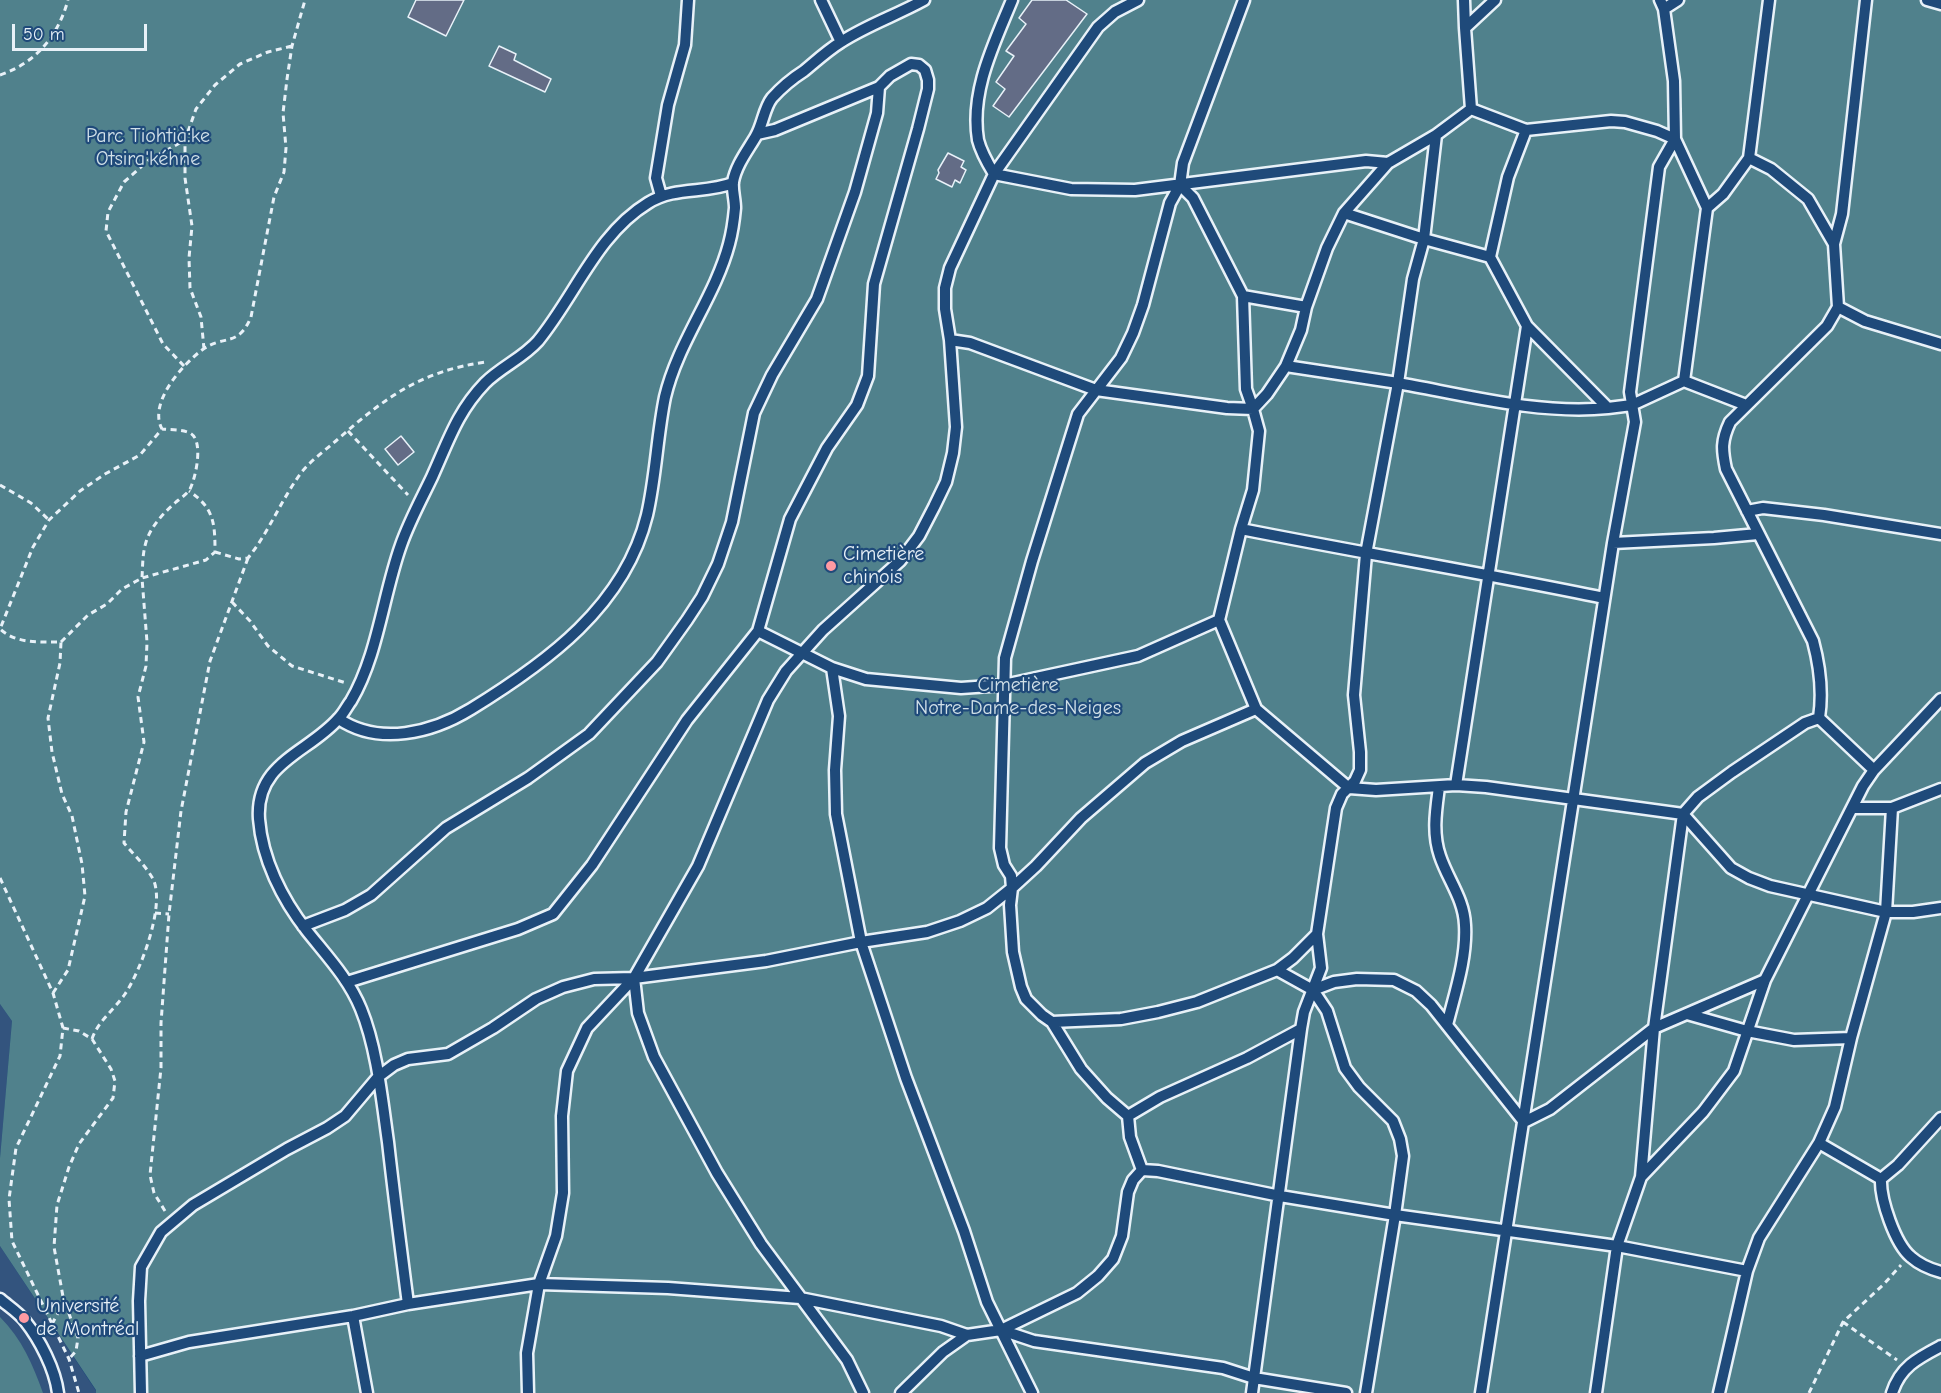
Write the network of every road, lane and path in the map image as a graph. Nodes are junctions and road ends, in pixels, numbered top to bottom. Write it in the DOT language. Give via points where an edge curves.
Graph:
graph roads {
  1 [pos="68,0"];
  2 [pos="305,0"];
  3 [pos="688,0"];
  4 [pos="821,0"];
  5 [pos="922,0"];
  6 [pos="1012,0"];
  7 [pos="1138,0"];
  8 [pos="1244,0"];
  9 [pos="1464,0"];
  10 [pos="1495,0"];
  11 [pos="1678,0"];
  12 [pos="1769,0"];
  13 [pos="1866,0"];
  14 [pos="1927,0"];
  15 [pos="1662,4"];
  16 [pos="1941,4"];
  17 [pos="1465,28"];
  18 [pos="841,42"];
  19 [pos="292,46"];
  20 [pos="0,75"];
  21 [pos="879,87"];
  22 [pos="1471,110"];
  23 [pos="1526,130"];
  24 [pos="757,134"];
  25 [pos="1436,135"];
  26 [pos="1675,139"];
  27 [pos="185,140"];
  28 [pos="1749,158"];
  29 [pos="1388,163"];
  30 [pos="994,174"];
  31 [pos="733,183"];
  32 [pos="1180,185"];
  33 [pos="661,196"];
  34 [pos="1707,208"];
  35 [pos="1344,213"];
  36 [pos="1424,239"];
  37 [pos="1834,244"];
  38 [pos="1490,257"];
  39 [pos="1243,296"];
  40 [pos="1306,307"];
  41 [pos="1838,307"];
  42 [pos="1527,326"];
  43 [pos="950,340"];
  44 [pos="1941,344"];
  45 [pos="204,349"];
  46 [pos="184,366"];
  47 [pos="1286,366"];
  48 [pos="504,369"];
  49 [pos="1684,381"];
  50 [pos="1398,383"];
  51 [pos="1095,390"];
  52 [pos="1514,405"];
  53 [pos="1632,405"];
  54 [pos="1746,405"];
  55 [pos="1608,408"];
  56 [pos="1252,409"];
  57 [pos="162,429"];
  58 [pos="348,431"];
  59 [pos="0,485"];
  60 [pos="189,491"];
  61 [pos="419,505"];
  62 [pos="1747,511"];
  63 [pos="49,520"];
  64 [pos="1241,529"];
  65 [pos="1758,534"];
  66 [pos="1941,534"];
  67 [pos="1613,543"];
  68 [pos="215,552"];
  69 [pos="1366,554"];
  70 [pos="248,558"];
  71 [pos="1488,574"];
  72 [pos="142,578"];
  73 [pos="1604,598"];
  74 [pos="232,602"];
  75 [pos="1219,620"];
  76 [pos="759,631"];
  77 [pos="61,642"];
  78 [pos="802,652"];
  79 [pos="832,668"];
  80 [pos="1004,684"];
  81 [pos="357,687"];
  82 [pos="1941,699"];
  83 [pos="1256,709"];
  84 [pos="1819,718"];
  85 [pos="339,719"];
  86 [pos="1874,770"];
  87 [pos="1456,785"];
  88 [pos="1439,787"];
  89 [pos="1349,788"];
  90 [pos="1941,789"];
  91 [pos="1574,798"];
  92 [pos="1853,808"];
  93 [pos="1892,808"];
  94 [pos="1683,814"];
  95 [pos="0,878"];
  96 [pos="1012,888"];
  97 [pos="1809,896"];
  98 [pos="1941,908"];
  99 [pos="1886,912"];
  100 [pos="155,913"];
  101 [pos="169,914"];
  102 [pos="303,926"];
  103 [pos="1317,934"];
  104 [pos="861,942"];
  105 [pos="1277,970"];
  106 [pos="634,978"];
  107 [pos="1765,980"];
  108 [pos="347,982"];
  109 [pos="1313,990"];
  110 [pos="53,993"];
  111 [pos="1687,1014"];
  112 [pos="1052,1022"];
  113 [pos="1447,1025"];
  114 [pos="63,1028"];
  115 [pos="1654,1028"];
  116 [pos="1300,1029"];
  117 [pos="1747,1031"];
  118 [pos="1851,1038"];
  119 [pos="92,1039"];
  120 [pos="378,1077"];
  121 [pos="1128,1116"];
  122 [pos="1941,1118"];
  123 [pos="1524,1122"];
  124 [pos="1819,1143"];
  125 [pos="1143,1170"];
  126 [pos="1641,1177"];
  127 [pos="1881,1179"];
  128 [pos="1280,1196"];
  129 [pos="1395,1215"];
  130 [pos="171,1222"];
  131 [pos="1507,1230"];
  132 [pos="1617,1246"];
  133 [pos="1910,1256"];
  134 [pos="1747,1271"];
  135 [pos="1941,1272"];
  136 [pos="539,1284"];
  137 [pos="800,1298"];
  138 [pos="0,1299"];
  139 [pos="64,1302"];
  140 [pos="408,1304"];
  141 [pos="353,1316"];
  142 [pos="1843,1322"];
  143 [pos="52,1324"];
  144 [pos="1001,1330"];
  145 [pos="967,1335"];
  146 [pos="1941,1346"];
  147 [pos="140,1356"];
  148 [pos="69,1359"];
  149 [pos="1906,1366"];
  150 [pos="1254,1378"];
  151 [pos="58,1393"];
  152 [pos="79,1393"];
  153 [pos="141,1393"];
  154 [pos="367,1393"];
  155 [pos="528,1393"];
  156 [pos="863,1393"];
  157 [pos="902,1393"];
  158 [pos="1032,1393"];
  159 [pos="1252,1393"];
  160 [pos="1346,1393"];
  161 [pos="1366,1393"];
  162 [pos="1481,1393"];
  163 [pos="1596,1393"];
  164 [pos="1719,1393"];
  165 [pos="1809,1393"];
  166 [pos="1892,1393"];
  1 -- 20 [label="path" via="64,15 41,52 14,71"];
  2 -- 19 [label="path"];
  3 -- 33 [label="lane" via="685,45 668,105 656,178"];
  4 -- 18 [label="lane"];
  5 -- 18 [label="lane"];
  6 -- 30 [label="lane" via="979,86 979,142"];
  7 -- 30 [label="lane" via="1098,27"];
  8 -- 32 [label="lane" via="1183,163"];
  9 -- 17 [label="lane"];
  10 -- 17 [label="lane"];
  11 -- 15 [label="lane"];
  12 -- 28 [label="lane"];
  13 -- 37 [label="lane" via="1842,214"];
  14 -- 16 [label="lane"];
  15 -- 26 [label="lane" via="1674,81"];
  17 -- 22 [label="lane"];
  18 -- 24 [label="lane" via="771,99"];
  19 -- 27 [label="path" via="240,64 215,85 196,109"];
  19 -- 45 [label="path" via="283,113 284,172 274,197 251,317 237,337"];
  21 -- 24 [label="lane"];
  21 -- 76 [label="lane" via="911,64 925,70 928,80 874,284 868,376 857,405 828,448 790,519"];
  21 -- 102 [label="lane" via="877,113 832,258 817,299 753,413 732,522 718,564 687,620 657,662 589,734 528,778 446,828 371,895"];
  22 -- 23 [label="lane"];
  22 -- 25 [label="lane"];
  23 -- 26 [label="lane" via="1611,121"];
  23 -- 38 [label="lane" via="1508,177"];
  24 -- 31 [label="lane"];
  25 -- 29 [label="lane"];
  25 -- 36 [label="lane"];
  26 -- 34 [label="lane"];
  26 -- 53 [label="lane" via="1659,167 1630,392"];
  27 -- 45 [label="path" via="185,178 192,226 190,288 201,317"];
  27 -- 46 [label="path" via="149,160 124,182 108,212 106,231 163,344"];
  28 -- 34 [label="lane" via="1723,194"];
  28 -- 37 [label="lane" via="1771,169 1808,199"];
  29 -- 32 [label="lane" via="1366,161"];
  29 -- 35 [label="lane"];
  30 -- 32 [label="lane" via="1071,189 1134,190"];
  30 -- 43 [label="lane" via="950,268 945,309"];
  31 -- 33 [label="lane"];
  31 -- 85 [label="lane" via="735,208 729,244 684,342 665,396 647,515 638,543 605,600 563,645 457,718 409,734 385,734 350,726"];
  32 -- 39 [label="lane" via="1193,198"];
  32 -- 51 [label="lane" via="1170,203 1133,333 1121,358"];
  33 -- 48 [label="lane" via="629,217 611,236 538,340"];
  34 -- 49 [label="lane"];
  35 -- 36 [label="lane"];
  35 -- 40 [label="lane"];
  36 -- 38 [label="lane"];
  36 -- 50 [label="lane" via="1413,279"];
  37 -- 41 [label="lane"];
  38 -- 42 [label="lane"];
  39 -- 40 [label="lane"];
  39 -- 56 [label="lane" via="1246,389"];
  40 -- 47 [label="lane"];
  41 -- 44 [label="lane" via="1865,321"];
  41 -- 54 [label="lane" via="1827,326"];
  42 -- 52 [label="lane"];
  42 -- 55 [label="lane"];
  43 -- 51 [label="lane" via="970,343"];
  43 -- 78 [label="lane" via="956,428 946,482 919,536 900,561"];
  45 -- 46 [label="path"];
  46 -- 57 [label="path" via="166,390 158,412"];
  47 -- 50 [label="lane"];
  47 -- 56 [label="lane"];
  48 -- 58 [label="path" via="491,362 463,365 419,380 398,391"];
  48 -- 61 [label="lane" via="488,380 460,414"];
  49 -- 53 [label="lane"];
  49 -- 54 [label="lane"];
  50 -- 52 [label="lane"];
  50 -- 69 [label="lane"];
  51 -- 56 [label="lane"];
  51 -- 80 [label="lane" via="1078,414 1035,549 1005,658"];
  52 -- 55 [label="lane"];
  52 -- 71 [label="lane"];
  53 -- 55 [label="lane"];
  53 -- 67 [label="lane" via="1635,422"];
  54 -- 62 [label="lane" via="1723,436 1723,452 1726,469"];
  56 -- 64 [label="lane" via="1259,431 1257,457 1253,490"];
  57 -- 60 [label="path" via="179,430 197,440"];
  57 -- 63 [label="path" via="140,455 80,491"];
  58 -- 61 [label="path"];
  58 -- 70 [label="path" via="304,470"];
  59 -- 63 [label="path" via="31,503"];
  60 -- 68 [label="path" via="210,511"];
  60 -- 72 [label="path" via="152,530 144,545"];
  61 -- 81 [label="lane" via="401,545 374,643"];
  62 -- 65 [label="lane"];
  62 -- 66 [label="lane" via="1763,508"];
  63 -- 77 [label="path" via="33,547 0,629 8,637"];
  64 -- 69 [label="lane"];
  64 -- 75 [label="lane"];
  65 -- 67 [label="lane"];
  65 -- 84 [label="lane" via="1813,641 1822,699"];
  67 -- 73 [label="lane"];
  68 -- 70 [label="path"];
  68 -- 72 [label="path" via="206,560"];
  69 -- 71 [label="lane"];
  69 -- 89 [label="lane" via="1354,695 1360,770"];
  70 -- 74 [label="path"];
  71 -- 73 [label="lane"];
  71 -- 87 [label="lane"];
  72 -- 77 [label="path" via="88,615"];
  72 -- 100 [label="path" via="147,642 138,708 144,742 126,812 124,843 153,880"];
  73 -- 91 [label="lane"];
  74 -- 81 [label="path" via="268,646 292,666"];
  74 -- 101 [label="path" via="210,661 181,811"];
  75 -- 80 [label="lane" via="1138,656"];
  75 -- 83 [label="lane"];
  76 -- 78 [label="lane"];
  76 -- 108 [label="lane" via="687,720 592,865 553,914 518,929"];
  77 -- 110 [label="path" via="48,718 52,752 82,864 85,896 68,970"];
  78 -- 79 [label="lane"];
  78 -- 106 [label="lane" via="768,700 698,866"];
  79 -- 80 [label="lane" via="866,678 961,688"];
  79 -- 104 [label="lane" via="839,716 836,814"];
  80 -- 96 [label="lane" via="1000,848"];
  81 -- 85 [label="lane"];
  82 -- 86 [label="lane"];
  83 -- 89 [label="lane"];
  83 -- 96 [label="lane" via="1182,741 1145,763 1081,818"];
  84 -- 86 [label="lane"];
  84 -- 94 [label="lane" via="1805,723 1732,772 1698,797"];
  85 -- 102 [label="lane" via="268,778 259,807 265,854"];
  86 -- 92 [label="lane"];
  87 -- 88 [label="lane"];
  87 -- 91 [label="lane"];
  88 -- 89 [label="lane"];
  88 -- 113 [label="lane" via="1435,834 1440,856 1459,894 1465,924 1464,951"];
  89 -- 103 [label="lane" via="1336,808"];
  90 -- 93 [label="lane"];
  91 -- 94 [label="lane"];
  91 -- 123 [label="lane"];
  92 -- 93 [label="lane"];
  92 -- 97 [label="lane"];
  93 -- 99 [label="lane"];
  94 -- 97 [label="lane" via="1731,868 1770,886"];
  94 -- 115 [label="lane"];
  95 -- 110 [label="path"];
  96 -- 104 [label="lane" via="987,908 960,921 927,932"];
  96 -- 112 [label="lane" via="1013,952 1020,987 1026,999"];
  97 -- 99 [label="lane"];
  97 -- 107 [label="lane"];
  98 -- 99 [label="lane"];
  99 -- 118 [label="lane"];
  100 -- 101 [label="path"];
  100 -- 119 [label="path" via="151,934 126,993 96,1027"];
  101 -- 130 [label="path" via="161,1068 150,1175 154,1193"];
  102 -- 108 [label="lane"];
  103 -- 105 [label="lane"];
  103 -- 109 [label="lane" via="1321,968"];
  104 -- 106 [label="lane" via="766,961"];
  104 -- 144 [label="lane" via="906,1078 987,1302"];
  105 -- 109 [label="lane"];
  105 -- 112 [label="lane" via="1197,1002 1158,1012 1121,1019"];
  106 -- 120 [label="lane" via="594,979 563,987 536,999 448,1054 408,1059"];
  106 -- 136 [label="lane" via="587,1028 567,1071 562,1116 563,1193 556,1236"];
  106 -- 137 [label="lane" via="638,1013 654,1057 717,1173"];
  107 -- 111 [label="lane"];
  107 -- 117 [label="lane"];
  108 -- 120 [label="lane" via="369,1030"];
  109 -- 113 [label="lane" via="1357,979 1394,980 1416,991"];
  109 -- 116 [label="lane"];
  109 -- 129 [label="lane" via="1327,1011 1346,1068 1394,1121 1403,1156"];
  110 -- 114 [label="path"];
  111 -- 115 [label="lane"];
  111 -- 117 [label="lane"];
  112 -- 121 [label="lane" via="1081,1070"];
  113 -- 123 [label="lane"];
  114 -- 119 [label="path"];
  114 -- 143 [label="path" via="60,1056 16,1148 9,1198 12,1241"];
  115 -- 123 [label="lane" via="1550,1108"];
  115 -- 126 [label="lane"];
  116 -- 121 [label="lane"];
  116 -- 128 [label="lane"];
  117 -- 118 [label="lane" via="1794,1040"];
  117 -- 126 [label="lane" via="1734,1071 1703,1112"];
  118 -- 124 [label="lane" via="1835,1107"];
  119 -- 139 [label="path" via="115,1082 113,1098 79,1144 57,1205 54,1247"];
  120 -- 130 [label="lane" via="345,1116 222,1187"];
  120 -- 140 [label="lane"];
  121 -- 125 [label="lane" via="1130,1137"];
  122 -- 127 [label="lane"];
  123 -- 131 [label="lane"];
  124 -- 127 [label="lane"];
  124 -- 134 [label="lane" via="1759,1238"];
  125 -- 128 [label="lane"];
  125 -- 144 [label="lane" via="1128,1192 1122,1236 1113,1259 1098,1276 1077,1293"];
  126 -- 132 [label="lane"];
  127 -- 133 [label="lane" via="1886,1209"];
  128 -- 129 [label="lane"];
  128 -- 150 [label="lane"];
  129 -- 131 [label="lane"];
  129 -- 161 [label="lane"];
  130 -- 147 [label="lane" via="141,1267"];
  131 -- 132 [label="lane"];
  131 -- 162 [label="lane"];
  132 -- 134 [label="lane"];
  132 -- 163 [label="lane"];
  133 -- 135 [label="lane"];
  133 -- 142 [label="path"];
  134 -- 164 [label="lane"];
  136 -- 137 [label="lane"];
  136 -- 140 [label="lane"];
  136 -- 155 [label="lane" via="527,1353"];
  137 -- 145 [label="lane" via="941,1326"];
  137 -- 156 [label="lane" via="847,1360"];
  138 -- 151 [label="lane" via="24,1318 37,1338"];
  139 -- 143 [label="path"];
  139 -- 148 [label="path" via="78,1338 76,1351"];
  140 -- 141 [label="lane"];
  141 -- 147 [label="lane" via="189,1342"];
  141 -- 154 [label="lane"];
  142 -- 149 [label="path"];
  142 -- 165 [label="path"];
  143 -- 148 [label="path"];
  144 -- 145 [label="lane"];
  144 -- 150 [label="lane" via="1034,1341 1223,1368"];
  144 -- 158 [label="lane"];
  145 -- 157 [label="lane" via="943,1352"];
  146 -- 149 [label="lane"];
  147 -- 153 [label="lane"];
  148 -- 152 [label="path"];
  149 -- 166 [label="lane"];
  150 -- 159 [label="lane"];
  150 -- 160 [label="lane"];
}
